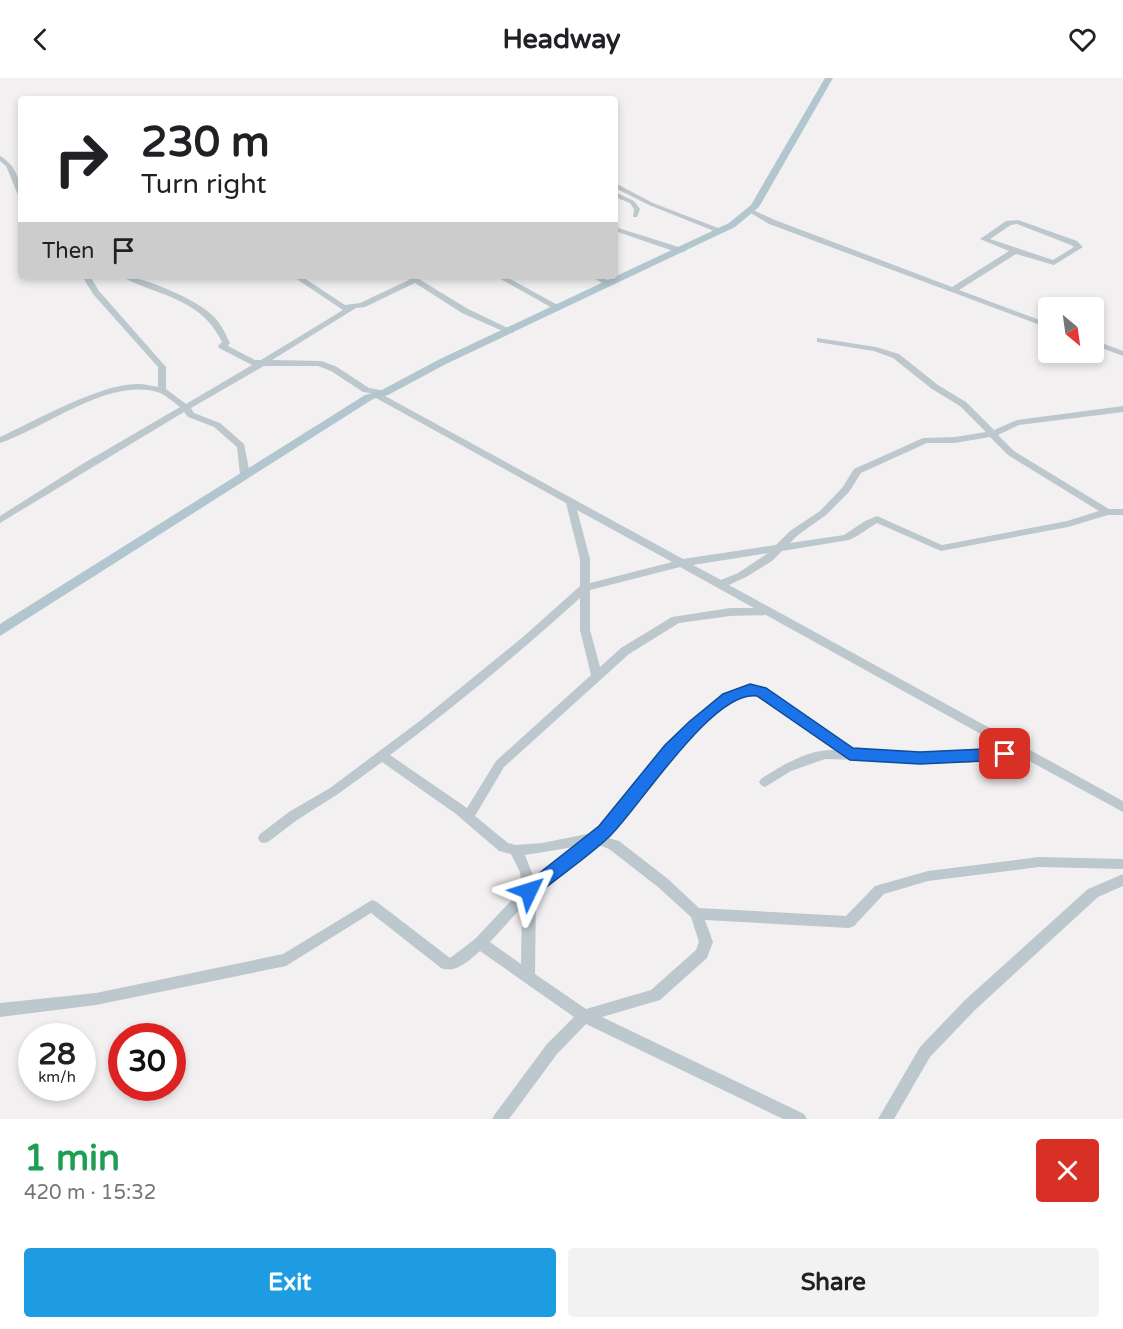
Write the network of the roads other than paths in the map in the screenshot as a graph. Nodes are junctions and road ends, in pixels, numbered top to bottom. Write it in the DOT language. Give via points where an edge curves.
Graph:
graph roads {
  1 [pos="829,78"];
  2 [pos="0,158"];
  3 [pos="618,187"];
  4 [pos="18,188"];
  5 [pos="618,195"];
  6 [pos="751,212"];
  7 [pos="635,216"];
  8 [pos="618,230"];
  9 [pos="722,231"];
  10 [pos="682,251"];
  11 [pos="1015,251"];
  12 [pos="88,279"];
  13 [pos="132,279"];
  14 [pos="300,279"];
  15 [pos="410,279"];
  16 [pos="414,279"];
  17 [pos="505,279"];
  18 [pos="601,279"];
  19 [pos="610,284"];
  20 [pos="953,290"];
  21 [pos="352,308"];
  22 [pos="559,308"];
  23 [pos="1038,322"];
  24 [pos="510,330"];
  25 [pos="820,340"];
  26 [pos="1104,346"];
  27 [pos="1123,354"];
  28 [pos="265,362"];
  29 [pos="162,390"];
  30 [pos="384,393"];
  31 [pos="186,408"];
  32 [pos="1123,409"];
  33 [pos="993,434"];
  34 [pos="0,440"];
  35 [pos="245,474"];
  36 [pos="570,500"];
  37 [pos="1107,512"];
  38 [pos="1123,512"];
  39 [pos="0,520"];
  40 [pos="775,551"];
  41 [pos="682,563"];
  42 [pos="720,585"];
  43 [pos="584,588"];
  44 [pos="768,611"];
  45 [pos="1,627"];
  46 [pos="597,677"];
  47 [pos="1024,752"];
  48 [pos="850,754"];
  49 [pos="382,756"];
  50 [pos="765,782"];
  51 [pos="1123,807"];
  52 [pos="468,817"];
  53 [pos="264,838"];
  54 [pos="594,838"];
  55 [pos="516,850"];
  56 [pos="1123,864"];
  57 [pos="1123,880"];
  58 [pos="529,891"];
  59 [pos="696,914"];
  60 [pos="480,943"];
  61 [pos="528,977"];
  62 [pos="0,1010"];
  63 [pos="584,1016"];
  64 [pos="500,1119"];
  65 [pos="799,1119"];
  66 [pos="886,1119"];
  1 -- 6 [label="main road"];
  2 -- 4 [label="street" via="9,165"];
  3 -- 9 [label="street" via="651,204"];
  5 -- 7 [label="street" via="632,202 637,209"];
  6 -- 9 [label="main road"];
  6 -- 20 [label="street"];
  8 -- 10 [label="street"];
  9 -- 10 [label="main road"];
  10 -- 19 [label="main road"];
  11 -- 11 [label="street" via="1054,263 1079,247 1018,222 984,237"];
  11 -- 20 [label="street"];
  12 -- 29 [label="street" via="162,367"];
  13 -- 28 [label="street" via="191,303 224,336 226,343 222,346 254,363"];
  14 -- 21 [label="street" via="335,304"];
  15 -- 21 [label="street"];
  16 -- 24 [label="street" via="465,311"];
  17 -- 22 [label="street"];
  18 -- 19 [label="street"];
  19 -- 22 [label="main road"];
  20 -- 23 [label="street"];
  21 -- 28 [label="street"];
  22 -- 24 [label="main road"];
  24 -- 30 [label="main road"];
  25 -- 33 [label="street" via="896,356 963,404"];
  26 -- 27 [label="street"];
  28 -- 30 [label="street" via="319,363 366,390"];
  28 -- 31 [label="street"];
  29 -- 31 [label="street"];
  29 -- 34 [label="street" via="138,386 114,390"];
  30 -- 35 [label="main road" via="343,412"];
  30 -- 36 [label="street" via="380,396"];
  31 -- 35 [label="street" via="201,421 217,425 242,446"];
  31 -- 39 [label="street" via="42,490"];
  32 -- 33 [label="street" via="1017,423"];
  33 -- 37 [label="street" via="1011,453"];
  33 -- 40 [label="street" via="926,440 857,471 846,490 823,513"];
  35 -- 45 [label="main road"];
  36 -- 41 [label="street"];
  36 -- 43 [label="street" via="585,559"];
  37 -- 38 [label="street"];
  37 -- 40 [label="street" via="1068,524 941,548 877,519 854,536"];
  40 -- 41 [label="street"];
  40 -- 42 [label="street" via="742,575"];
  41 -- 42 [label="street"];
  41 -- 43 [label="street"];
  42 -- 44 [label="street"];
  43 -- 46 [label="street" via="585,630"];
  43 -- 49 [label="street" via="527,640"];
  44 -- 46 [label="street" via="676,620 625,651"];
  44 -- 47 [label="street"];
  46 -- 52 [label="street" via="500,764"];
  47 -- 48 [label="street" via="955,758"];
  47 -- 51 [label="street"];
  48 -- 50 [label="street" via="824,754 787,768"];
  48 -- 54 [label="street" via="760,692 750,690 728,698 695,725"];
  49 -- 52 [label="street"];
  49 -- 53 [label="street"];
  52 -- 55 [label="street" via="504,847"];
  54 -- 55 [label="street"];
  54 -- 58 [label="street"];
  54 -- 59 [label="street" via="614,845"];
  55 -- 58 [label="street"];
  56 -- 59 [label="street" via="1039,862 928,876 880,890 849,922"];
  57 -- 66 [label="street" via="1093,893 970,1005 926,1052"];
  58 -- 60 [label="street"];
  58 -- 61 [label="street"];
  59 -- 63 [label="street" via="706,942 702,954 655,995"];
  60 -- 61 [label="street"];
  60 -- 62 [label="street" via="453,964 446,964 372,906 286,960 96,999"];
  61 -- 63 [label="street"];
  63 -- 64 [label="street" via="552,1049"];
  63 -- 65 [label="street"];
}
